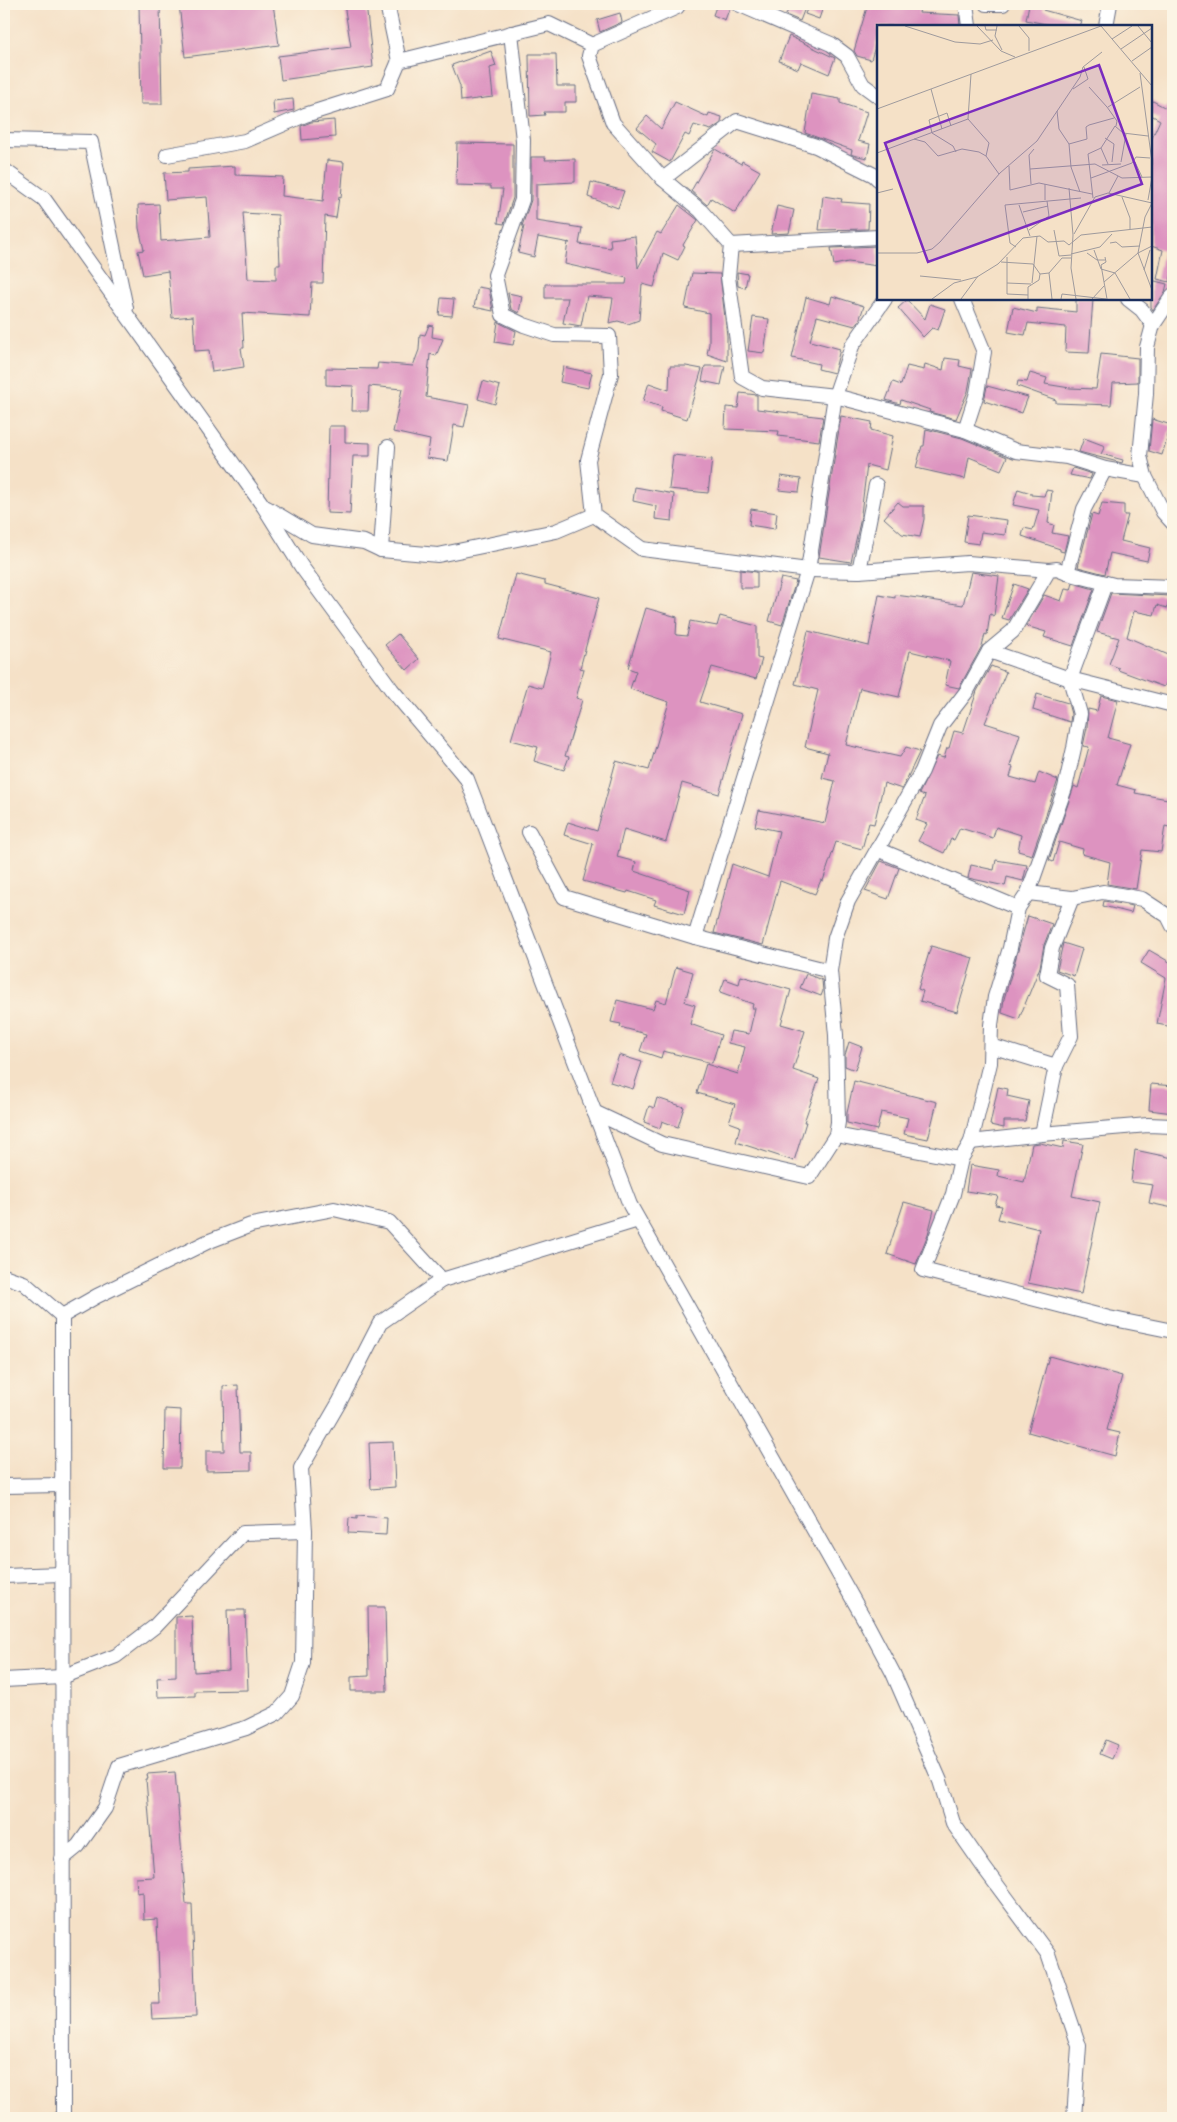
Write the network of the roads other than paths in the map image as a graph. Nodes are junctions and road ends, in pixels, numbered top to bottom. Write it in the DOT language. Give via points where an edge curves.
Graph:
graph roads {
  1 [pos="388,4"];
  2 [pos="679,4"];
  3 [pos="738,4"];
  4 [pos="966,4"];
  5 [pos="986,4"];
  6 [pos="1003,4"];
  7 [pos="1110,4"];
  8 [pos="969,25"];
  9 [pos="1106,25"];
  10 [pos="511,33"];
  11 [pos="592,45"];
  12 [pos="400,61"];
  13 [pos="877,95"];
  14 [pos="4,140"];
  15 [pos="166,155"];
  16 [pos="4,170"];
  17 [pos="877,178"];
  18 [pos="663,179"];
  19 [pos="877,236"];
  20 [pos="731,245"];
  21 [pos="1173,295"];
  22 [pos="884,300"];
  23 [pos="962,300"];
  24 [pos="1129,300"];
  25 [pos="128,314"];
  26 [pos="1153,325"];
  27 [pos="835,396"];
  28 [pos="965,430"];
  29 [pos="388,447"];
  30 [pos="1105,469"];
  31 [pos="1145,476"];
  32 [pos="876,484"];
  33 [pos="264,507"];
  34 [pos="594,515"];
  35 [pos="1173,524"];
  36 [pos="381,550"];
  37 [pos="808,570"];
  38 [pos="1049,570"];
  39 [pos="859,571"];
  40 [pos="1067,573"];
  41 [pos="1105,584"];
  42 [pos="1173,587"];
  43 [pos="989,651"];
  44 [pos="1070,679"];
  45 [pos="1173,705"];
  46 [pos="529,832"];
  47 [pos="876,849"];
  48 [pos="1028,892"];
  49 [pos="1072,898"];
  50 [pos="1018,908"];
  51 [pos="1173,926"];
  52 [pos="695,937"];
  53 [pos="830,971"];
  54 [pos="991,1046"];
  55 [pos="1056,1066"];
  56 [pos="594,1112"];
  57 [pos="1173,1126"];
  58 [pos="1042,1134"];
  59 [pos="836,1135"];
  60 [pos="971,1142"];
  61 [pos="961,1159"];
  62 [pos="638,1220"];
  63 [pos="4,1276"];
  64 [pos="442,1280"];
  65 [pos="62,1316"];
  66 [pos="1173,1332"];
  67 [pos="62,1485"];
  68 [pos="4,1486"];
  69 [pos="305,1531"];
  70 [pos="62,1574"];
  71 [pos="4,1576"];
  72 [pos="62,1677"];
  73 [pos="4,1680"];
  74 [pos="62,1859"];
  75 [pos="63,2118"];
  76 [pos="1074,2118"];
  1 -- 12 [label="street"];
  2 -- 11 [label="street"];
  3 -- 13 [label="street" via="831,44 847,56 863,85"];
  4 -- 8 [label="street"];
  5 -- 6 [label="street"];
  7 -- 9 [label="street"];
  10 -- 11 [label="street" via="549,24"];
  10 -- 12 [label="street"];
  10 -- 34 [label="street" via="523,140 522,200 495,275 503,314 554,335 609,336 611,374 588,460"];
  11 -- 18 [label="street" via="589,56 613,122"];
  12 -- 15 [label="street" via="388,89 305,115 245,141"];
  14 -- 25 [label="street" via="91,142"];
  16 -- 25 [label="street" via="44,199"];
  17 -- 18 [label="street" via="816,146 737,121"];
  18 -- 20 [label="street" via="701,211"];
  19 -- 20 [label="street"];
  20 -- 27 [label="street" via="728,277 742,377 762,388"];
  21 -- 26 [label="street"];
  22 -- 27 [label="street" via="852,346"];
  23 -- 28 [label="street" via="984,352 977,393"];
  24 -- 26 [label="street"];
  25 -- 33 [label="street"];
  26 -- 31 [label="street" via="1147,347 1140,456"];
  27 -- 28 [label="street"];
  27 -- 37 [label="street"];
  28 -- 30 [label="street" via="1016,451 1067,457"];
  29 -- 36 [label="street"];
  30 -- 31 [label="street"];
  30 -- 40 [label="street" via="1084,508"];
  31 -- 35 [label="street" via="1163,512"];
  32 -- 39 [label="street"];
  33 -- 36 [label="street" via="312,535 364,542"];
  33 -- 56 [label="street" via="300,566 392,690 467,780"];
  34 -- 36 [label="street" via="556,531 438,555"];
  34 -- 37 [label="street" via="642,549"];
  37 -- 39 [label="street"];
  37 -- 52 [label="street"];
  38 -- 39 [label="street" via="968,563"];
  38 -- 40 [label="street"];
  38 -- 43 [label="street" via="1013,631"];
  40 -- 41 [label="street"];
  41 -- 42 [label="street"];
  41 -- 44 [label="street"];
  43 -- 44 [label="street"];
  43 -- 47 [label="street" via="967,691 940,726 922,771"];
  44 -- 45 [label="street"];
  44 -- 48 [label="street" via="1080,714 1074,748 1065,788"];
  46 -- 52 [label="street" via="564,898"];
  47 -- 50 [label="street"];
  47 -- 53 [label="street" via="848,901 835,938"];
  48 -- 49 [label="street"];
  48 -- 50 [label="street"];
  49 -- 51 [label="street" via="1104,892 1142,899 1168,916"];
  49 -- 55 [label="street" via="1052,948 1047,975 1067,985 1071,1036"];
  50 -- 54 [label="street" via="995,998"];
  52 -- 53 [label="street"];
  53 -- 59 [label="street" via="836,1035"];
  54 -- 55 [label="street"];
  54 -- 60 [label="street"];
  55 -- 58 [label="street"];
  56 -- 59 [label="street" via="662,1144 809,1177"];
  56 -- 62 [label="street"];
  57 -- 58 [label="street" via="1148,1125"];
  58 -- 60 [label="street"];
  59 -- 61 [label="street"];
  60 -- 61 [label="street"];
  61 -- 66 [label="street" via="953,1194 923,1270"];
  62 -- 64 [label="street"];
  62 -- 76 [label="street" via="893,1674 940,1781 953,1823 1048,1954 1079,2046"];
  63 -- 65 [label="street" via="24,1284"];
  64 -- 65 [label="street" via="389,1222 334,1209 251,1225 208,1242"];
  64 -- 69 [label="street" via="380,1323 301,1468"];
  65 -- 67 [label="street"];
  67 -- 68 [label="street"];
  67 -- 70 [label="street"];
  69 -- 72 [label="street" via="243,1533 154,1628 116,1656"];
  69 -- 74 [label="street" via="303,1663 292,1696 277,1713 246,1728 119,1766 105,1808 78,1846"];
  70 -- 71 [label="street"];
  70 -- 72 [label="street"];
  72 -- 73 [label="street"];
  72 -- 74 [label="street"];
  74 -- 75 [label="street"];
}
